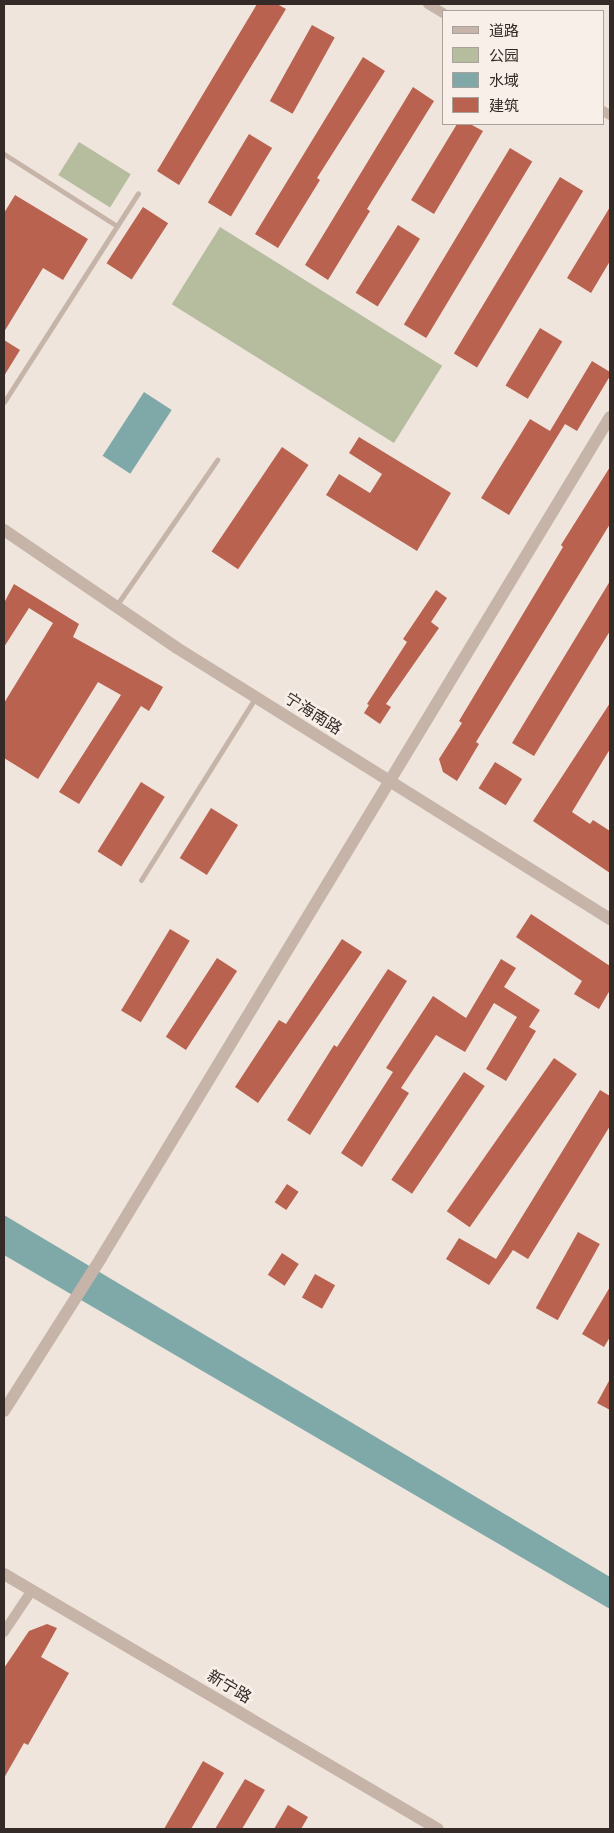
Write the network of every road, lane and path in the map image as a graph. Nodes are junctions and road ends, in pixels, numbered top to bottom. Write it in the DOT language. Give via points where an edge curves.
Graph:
graph roads {
  1 [pos="428,4"];
  2 [pos="442,12"];
  3 [pos="4,154"];
  4 [pos="138,193"];
  5 [pos="117,226"];
  6 [pos="4,402"];
  7 [pos="610,417"];
  8 [pos="216,460"];
  9 [pos="4,530"];
  10 [pos="116,606"];
  11 [pos="255,697"];
  12 [pos="391,782"];
  13 [pos="141,880"];
  14 [pos="610,919"];
  15 [pos="4,1410"];
  16 [pos="4,1574"];
  17 [pos="32,1590"];
  18 [pos="4,1632"];
  19 [pos="438,1829"];
  1 -- 2 [label="street"];
  3 -- 5 [label="lane"];
  4 -- 5 [label="lane"];
  5 -- 6 [label="lane"];
  7 -- 12 [label="street"];
  8 -- 10 [label="lane"];
  9 -- 10 [label="street, 宁海南路"];
  10 -- 11 [label="street, 宁海南路"];
  11 -- 12 [label="street, 宁海南路"];
  11 -- 13 [label="lane"];
  12 -- 14 [label="street, 宁海南路"];
  12 -- 15 [label="street" via="97,1264"];
  16 -- 17 [label="street, 新宁路"];
  17 -- 18 [label="street"];
  17 -- 19 [label="street, 新宁路"];
}
